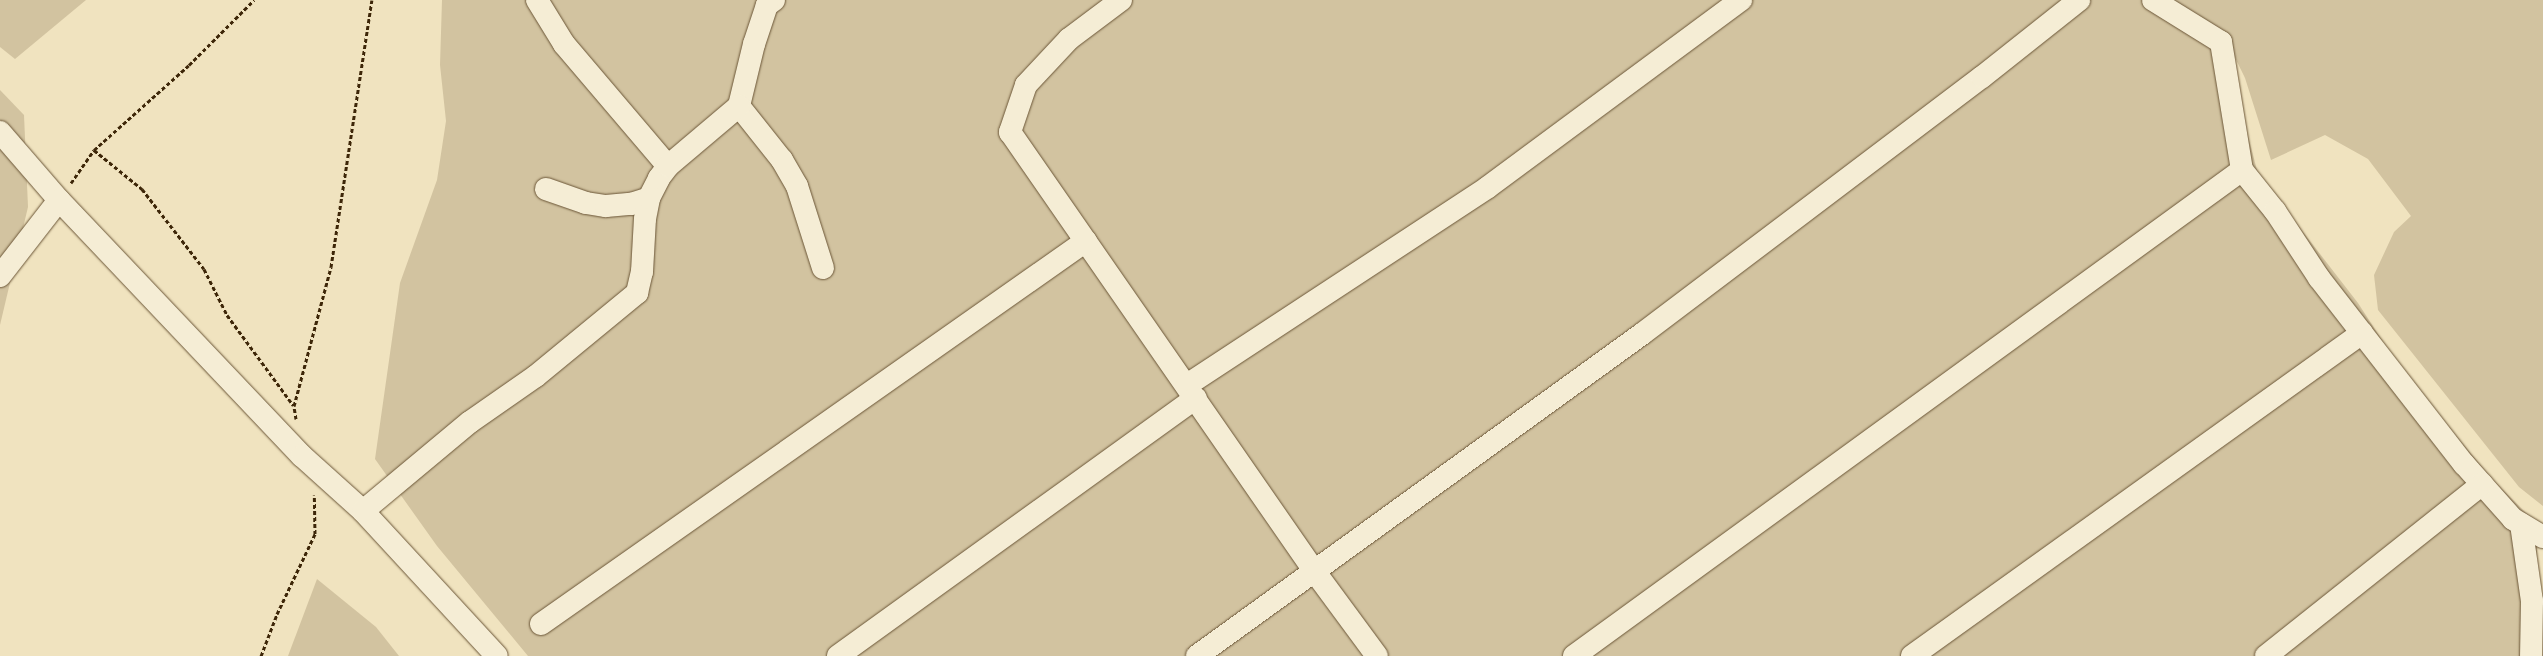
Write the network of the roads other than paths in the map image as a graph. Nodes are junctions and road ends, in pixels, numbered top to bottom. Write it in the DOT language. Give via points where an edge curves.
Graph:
graph roads {
  1 [pos="537,0"];
  2 [pos="774,0"];
  3 [pos="1121,0"];
  4 [pos="1741,0"];
  5 [pos="2079,0"];
  6 [pos="2153,0"];
  7 [pos="739,106"];
  8 [pos="0,132"];
  9 [pos="668,166"];
  10 [pos="2242,170"];
  11 [pos="546,189"];
  12 [pos="649,198"];
  13 [pos="59,200"];
  14 [pos="1086,241"];
  15 [pos="823,268"];
  16 [pos="2,271"];
  17 [pos="2362,333"];
  18 [pos="1192,391"];
  19 [pos="2482,484"];
  20 [pos="363,511"];
  21 [pos="2521,524"];
  22 [pos="2543,537"];
  23 [pos="1315,572"];
  24 [pos="540,624"];
  25 [pos="497,656"];
  26 [pos="838,656"];
  27 [pos="1197,656"];
  28 [pos="1377,656"];
  29 [pos="1574,656"];
  30 [pos="1912,656"];
  31 [pos="2266,656"];
  32 [pos="2531,656"];
  1 -- 9 [label="street" via="564,44"];
  2 -- 7 [label="street" via="767,5 754,44"];
  3 -- 14 [label="street" via="1069,40 1026,85 1010,132"];
  4 -- 18 [label="street" via="1488,187"];
  5 -- 23 [label="street" via="1650,329"];
  6 -- 10 [label="street" via="2221,42"];
  7 -- 9 [label="street"];
  7 -- 15 [label="street" via="782,160 797,186"];
  8 -- 13 [label="street"];
  9 -- 12 [label="street"];
  10 -- 17 [label="street" via="2274,211 2318,278"];
  10 -- 29 [label="street"];
  11 -- 12 [label="street" via="586,203 606,206 631,204"];
  12 -- 20 [label="street" via="637,293 536,376 470,422"];
  13 -- 16 [label="street"];
  13 -- 20 [label="street" via="302,456"];
  14 -- 18 [label="street"];
  14 -- 24 [label="street"];
  17 -- 19 [label="street"];
  17 -- 30 [label="street"];
  18 -- 23 [label="street"];
  18 -- 26 [label="street"];
  19 -- 21 [label="street"];
  19 -- 31 [label="street"];
  20 -- 25 [label="street"];
  21 -- 22 [label="street"];
  21 -- 32 [label="street" via="2532,601"];
  23 -- 27 [label="street"];
  23 -- 28 [label="street"];
}
